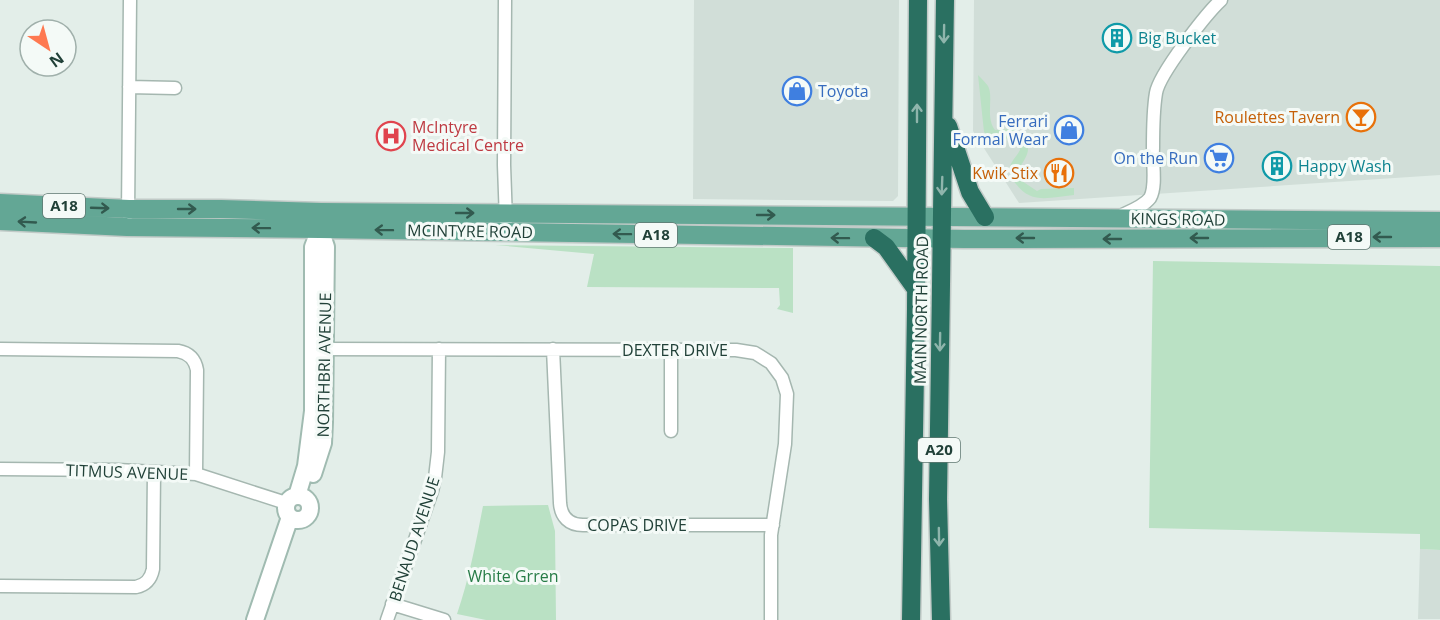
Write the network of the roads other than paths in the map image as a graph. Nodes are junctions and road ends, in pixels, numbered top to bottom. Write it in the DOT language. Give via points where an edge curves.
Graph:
graph roads {
  1 [pos="130,0"];
  2 [pos="505,0"];
  3 [pos="918,0"];
  4 [pos="945,0"];
  5 [pos="1221,0"];
  6 [pos="129,87"];
  7 [pos="175,88"];
  8 [pos="944,113"];
  9 [pos="0,203"];
  10 [pos="129,209"];
  11 [pos="1440,210"];
  12 [pos="506,213"];
  13 [pos="708,214"];
  14 [pos="916,216"];
  15 [pos="941,217"];
  16 [pos="985,217"];
  17 [pos="1115,218"];
  18 [pos="320,220"];
  19 [pos="0,221"];
  20 [pos="1403,221"];
  21 [pos="1440,221"];
  22 [pos="127,227"];
  23 [pos="506,232"];
  24 [pos="748,236"];
  25 [pos="874,238"];
  26 [pos="916,238"];
  27 [pos="941,238"];
  28 [pos="1440,238"];
  29 [pos="916,289"];
  30 [pos="320,348"];
  31 [pos="0,349"];
  32 [pos="439,349"];
  33 [pos="553,349"];
  34 [pos="671,350"];
  35 [pos="671,431"];
  36 [pos="0,469"];
  37 [pos="154,472"];
  38 [pos="196,474"];
  39 [pos="295,507"];
  40 [pos="773,525"];
  41 [pos="0,586"];
  42 [pos="392,604"];
  43 [pos="255,620"];
  44 [pos="267,620"];
  45 [pos="387,620"];
  46 [pos="444,620"];
  47 [pos="771,620"];
  48 [pos="911,620"];
  49 [pos="940,620"];
  1 -- 6 [label="street"];
  2 -- 12 [label="street"];
  14 -- 3 [label="highway, MAIN NORTH ROAD / A20, one-way"];
  4 -- 8 [label="highway, MAIN NORTH ROAD / A20, one-way"];
  5 -- 17 [label="street" via="1178,54 1156,91 1154,185 1150,198"];
  6 -- 7 [label="street"];
  6 -- 10 [label="street"];
  8 -- 15 [label="highway, MAIN NORTH ROAD / A20, one-way"];
  8 -- 16 [label="highway" via="970,192"];
  9 -- 10 [label="main road, MCINTYRE ROAD / A18, one-way"];
  10 -- 18 [label="main road, MCINTYRE ROAD / A18, one-way" via="221,209"];
  10 -- 22 [label="street"];
  11 -- 20 [label="main road"];
  12 -- 13 [label="main road, MCINTYRE ROAD / A18"];
  18 -- 12 [label="main road, MCINTYRE ROAD / A18, one-way"];
  12 -- 23 [label="street"];
  13 -- 14 [label="main road, MCINTYRE ROAD / A18, one-way"];
  13 -- 24 [label="main road" via="710,226"];
  14 -- 15 [label="main road, KINGS ROAD / A18"];
  14 -- 26 [label="highway, MAIN NORTH ROAD / A20"];
  15 -- 16 [label="main road, KINGS ROAD / A18"];
  15 -- 27 [label="highway, MAIN NORTH ROAD / A20"];
  16 -- 17 [label="main road, KINGS ROAD / A18"];
  17 -- 20 [label="main road, KINGS ROAD / A18"];
  18 -- 22 [label="main road, MCINTYRE ROAD / A18, one-way"];
  23 -- 18 [label="main road, MCINTYRE ROAD / A18, one-way"];
  18 -- 30 [label="street, NORTHBRI AVENUE" via="326,248"];
  22 -- 19 [label="main road, MCINTYRE ROAD / A18, one-way"];
  20 -- 21 [label="main road, KINGS ROAD / A18"];
  24 -- 23 [label="main road, MCINTYRE ROAD / A18, one-way"];
  25 -- 24 [label="main road, MCINTYRE ROAD / A18, one-way"];
  25 -- 26 [label="main road, MCINTYRE ROAD / A18"];
  25 -- 29 [label="highway" via="886,247"];
  26 -- 27 [label="main road, MCINTYRE ROAD / A18"];
  26 -- 29 [label="highway, MAIN NORTH ROAD / A20"];
  28 -- 27 [label="main road, KINGS ROAD / A18, one-way"];
  27 -- 49 [label="highway, MAIN NORTH ROAD / A20, one-way"];
  29 -- 48 [label="highway, MAIN NORTH ROAD / A20"];
  30 -- 32 [label="street, DEXTER DRIVE"];
  30 -- 39 [label="street, NORTHBRI AVENUE" via="323,442"];
  31 -- 38 [label="street" via="186,353 197,370"];
  32 -- 33 [label="street, DEXTER DRIVE"];
  32 -- 42 [label="street, BENAUD AVENUE" via="435,478"];
  33 -- 34 [label="street, DEXTER DRIVE"];
  33 -- 40 [label="street, COPAS DRIVE" via="560,503 571,523"];
  34 -- 35 [label="street"];
  34 -- 40 [label="street, DEXTER DRIVE" via="746,351 765,358 778,370 785,386 785,444"];
  36 -- 37 [label="street, TITMUS AVENUE"];
  37 -- 38 [label="street, TITMUS AVENUE"];
  37 -- 41 [label="street" via="153,571 146,584"];
  38 -- 39 [label="street, TITMUS AVENUE"];
  39 -- 43 [label="street, NORTHBRI AVENUE"];
  39 -- 44 [label="street, NORTHBRI AVENUE" via="285,567"];
  40 -- 47 [label="street, DEXTER DRIVE"];
  42 -- 45 [label="street, BENAUD AVENUE"];
  42 -- 46 [label="street"];
}
